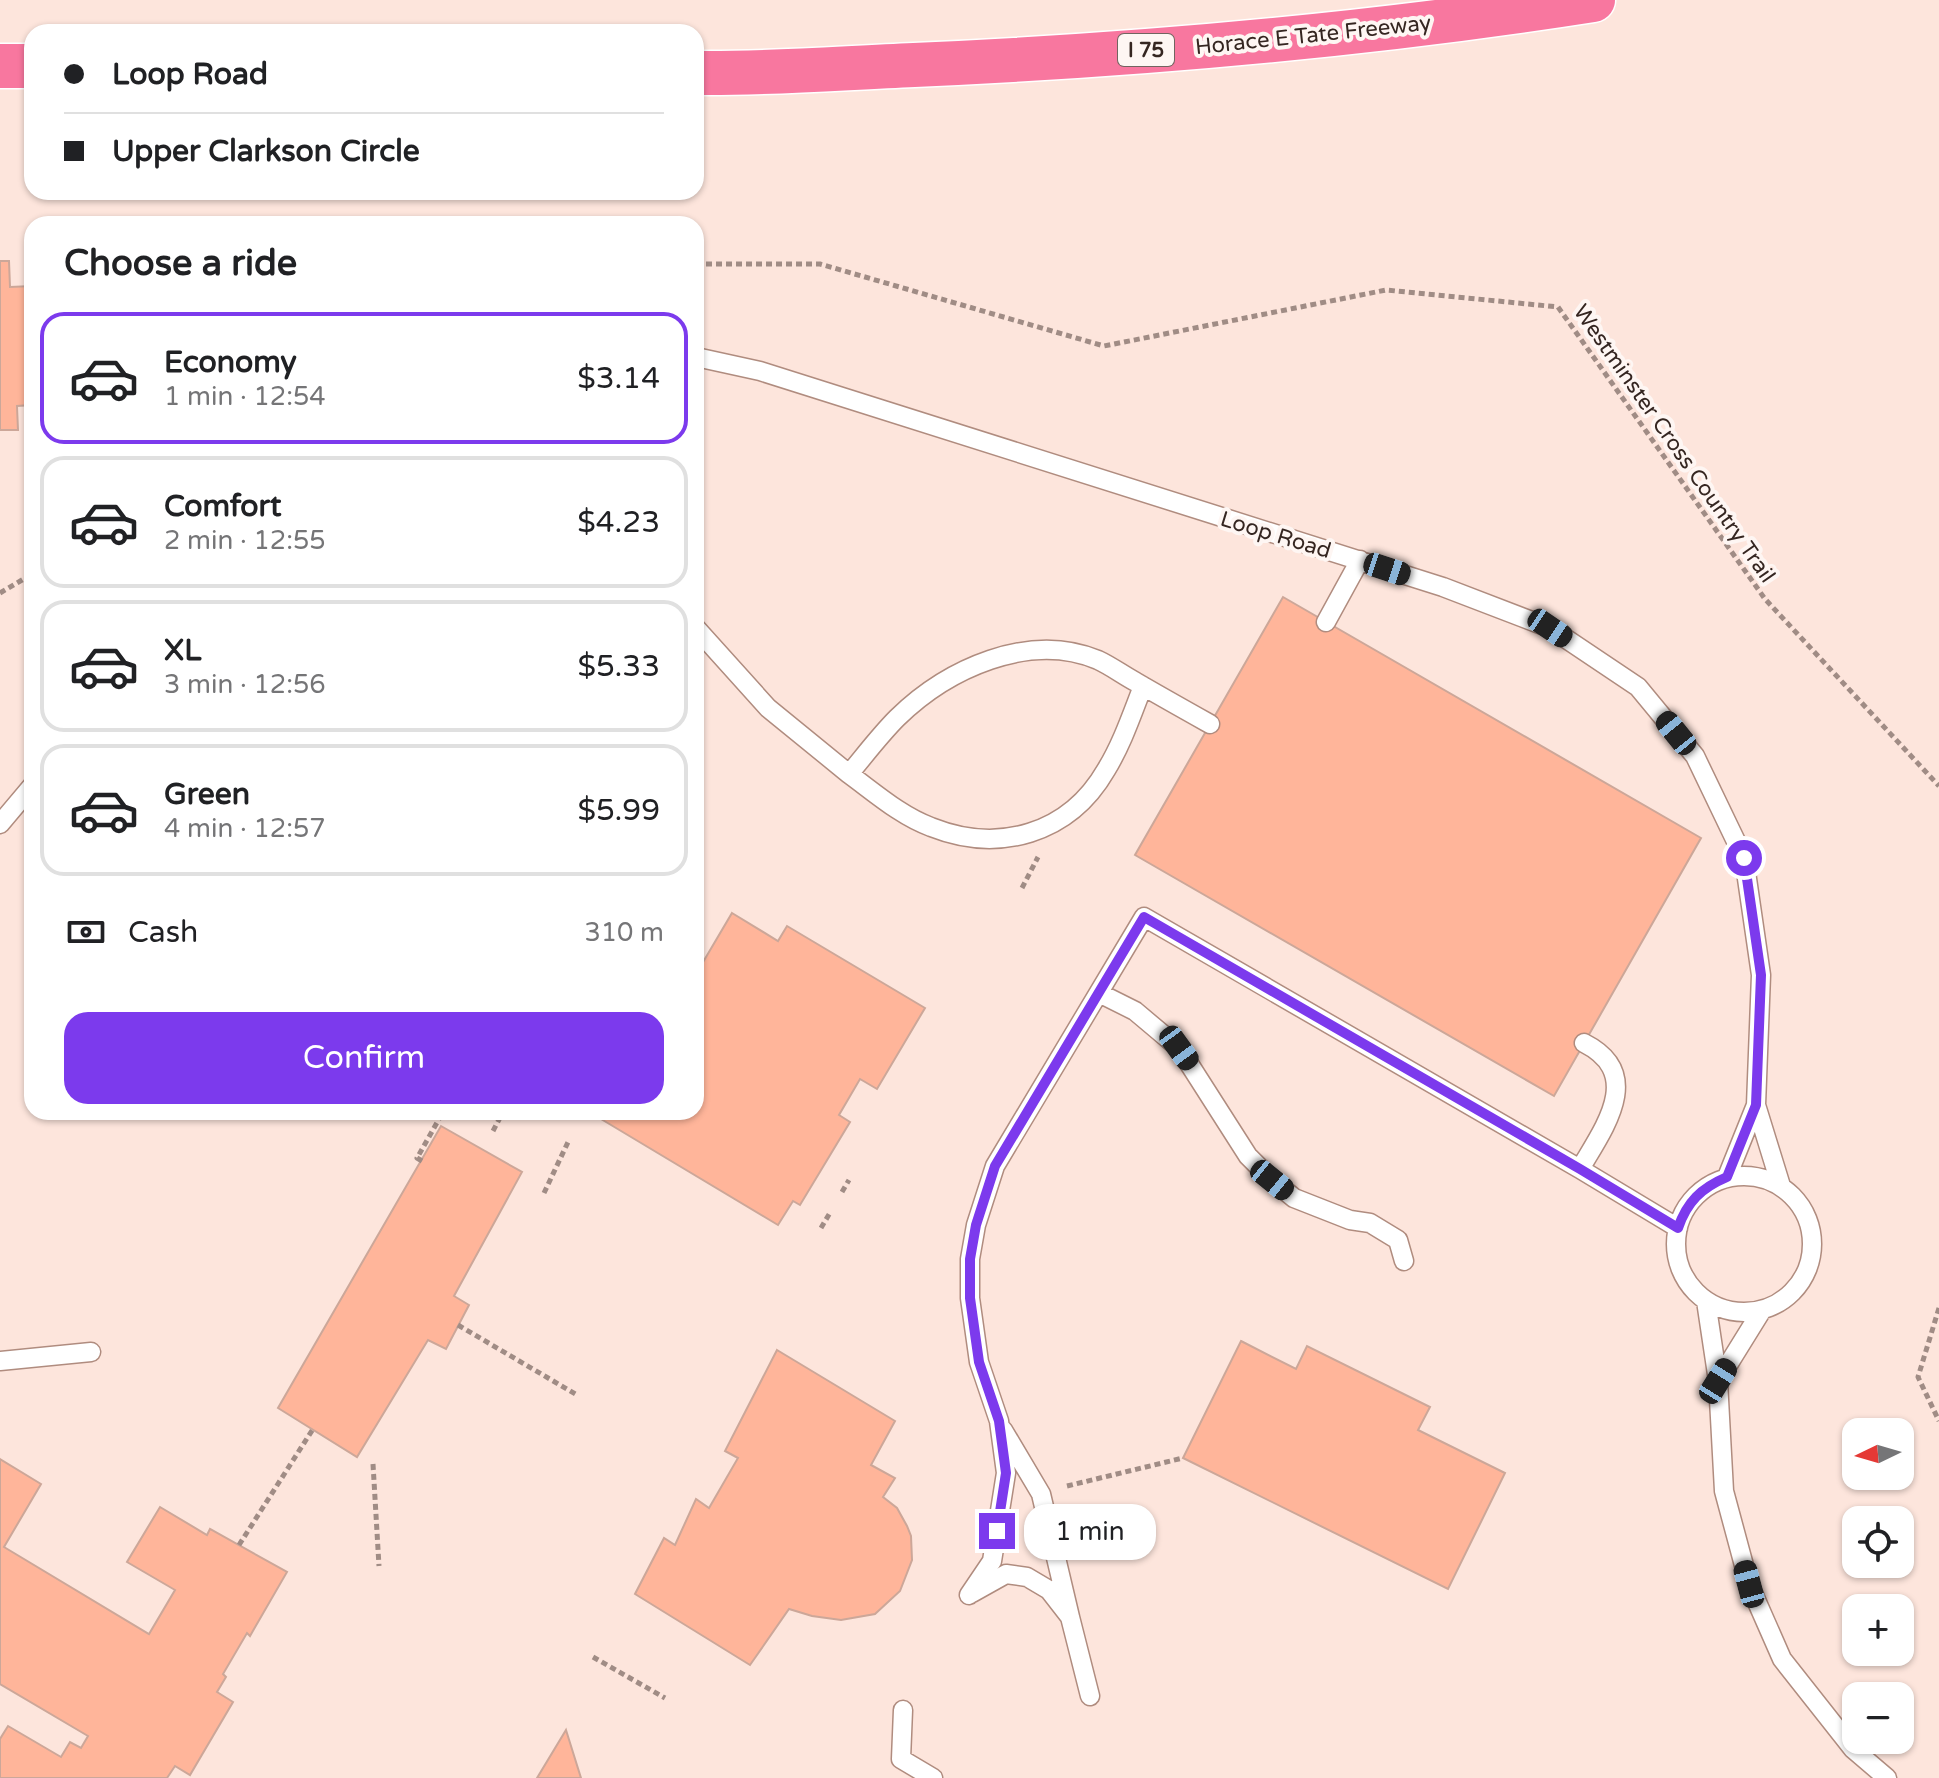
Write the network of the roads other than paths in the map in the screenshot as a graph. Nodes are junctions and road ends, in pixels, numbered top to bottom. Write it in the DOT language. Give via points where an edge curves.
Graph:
graph roads {
  1 [pos="1593,0"];
  2 [pos="0,66"];
  3 [pos="24,66"];
  4 [pos="704,73"];
  5 [pos="704,359"];
  6 [pos="1360,560"];
  7 [pos="1326,622"];
  8 [pos="704,637"];
  9 [pos="1143,686"];
  10 [pos="1210,724"];
  11 [pos="849,774"];
  12 [pos="24,796"];
  13 [pos="0,824"];
  14 [pos="1099,993"];
  15 [pos="1584,1043"];
  16 [pos="1756,1105"];
  17 [pos="1580,1169"];
  18 [pos="1727,1177"];
  19 [pos="1781,1186"];
  20 [pos="1678,1228"];
  21 [pos="1404,1261"];
  22 [pos="1706,1301"];
  23 [pos="1762,1310"];
  24 [pos="91,1352"];
  25 [pos="0,1361"];
  26 [pos="1718,1381"];
  27 [pos="999,1421"];
  28 [pos="1070,1617"];
  29 [pos="1090,1696"];
  30 [pos="903,1710"];
  31 [pos="933,1778"];
  32 [pos="1887,1778"];
  1 -- 4 [label="highway, Horace E Tate Freeway / I 75" via="1237,43 1017,61"];
  2 -- 3 [label="highway"];
  5 -- 6 [label="lane, Loop Road" via="760,371"];
  6 -- 7 [label="lane"];
  6 -- 16 [label="lane, Loop Road" via="1550,628 1638,687 1695,756 1744,858 1761,975"];
  8 -- 11 [label="lane" via="768,708"];
  9 -- 10 [label="lane"];
  9 -- 11 [label="lane" via="1099,660 1067,651 1026,652 989,661 930,690 896,719"];
  9 -- 11 [label="lane" via="1105,773 1079,804 1053,825 1013,838 973,840 930,827"];
  12 -- 13 [label="lane"];
  14 -- 17 [label="lane" via="1144,917"];
  14 -- 21 [label="lane" via="1135,1011 1179,1048 1248,1156 1272,1180 1294,1198 1370,1223 1398,1240"];
  14 -- 27 [label="lane" via="995,1166 976,1225 970,1298 979,1362"];
  15 -- 17 [label="lane" via="1609,1061 1616,1103"];
  16 -- 18 [label="lane, Loop Road"];
  16 -- 19 [label="lane, Loop Road"];
  17 -- 20 [label="lane"];
  18 -- 19 [label="lane" via="1755,1176"];
  18 -- 20 [label="lane" via="1695,1196"];
  19 -- 23 [label="lane" via="1807,1215 1812,1254 1795,1289"];
  20 -- 22 [label="lane" via="1680,1269"];
  22 -- 23 [label="lane" via="1723,1309"];
  22 -- 26 [label="lane"];
  23 -- 26 [label="lane"];
  24 -- 25 [label="lane"];
  26 -- 32 [label="lane" via="1724,1491 1749,1584 1782,1659 1853,1749"];
  27 -- 28 [label="lane" via="1041,1494"];
  27 -- 28 [label="lane" via="1006,1473 992,1561 969,1595 1006,1574 1027,1577 1049,1590"];
  28 -- 29 [label="lane"];
  30 -- 31 [label="lane" via="901,1759"];
}
